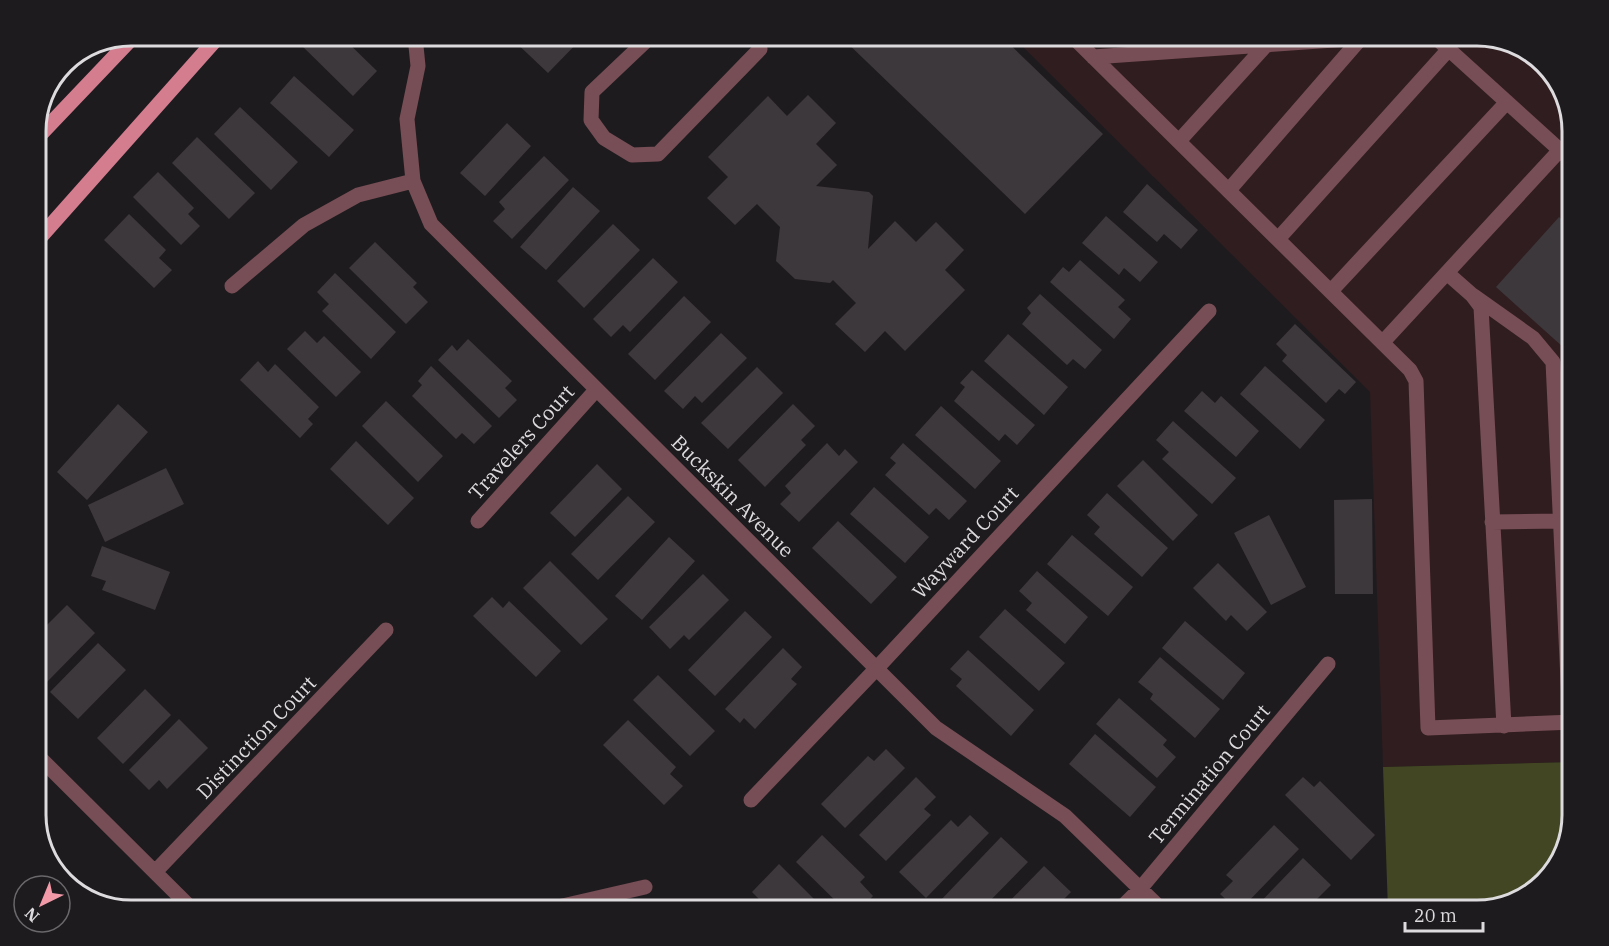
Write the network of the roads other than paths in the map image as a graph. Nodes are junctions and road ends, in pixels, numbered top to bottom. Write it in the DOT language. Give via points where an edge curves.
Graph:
graph roads {
  1 [pos="209,47"];
  2 [pos="417,47"];
  3 [pos="639,47"];
  4 [pos="760,47"];
  5 [pos="1083,47"];
  6 [pos="1226,47"];
  7 [pos="1263,47"];
  8 [pos="1353,47"];
  9 [pos="1447,47"];
  10 [pos="123,48"];
  11 [pos="1449,49"];
  12 [pos="1093,57"];
  13 [pos="1507,102"];
  14 [pos="47,125"];
  15 [pos="1179,141"];
  16 [pos="1560,150"];
  17 [pos="413,181"];
  18 [pos="1229,190"];
  19 [pos="47,230"];
  20 [pos="1278,239"];
  21 [pos="1447,273"];
  22 [pos="232,286"];
  23 [pos="1331,291"];
  24 [pos="1472,295"];
  25 [pos="1209,311"];
  26 [pos="1383,342"];
  27 [pos="596,390"];
  28 [pos="478,521"];
  29 [pos="1561,521"];
  30 [pos="1492,522"];
  31 [pos="1562,541"];
  32 [pos="386,630"];
  33 [pos="1328,664"];
  34 [pos="877,668"];
  35 [pos="1562,723"];
  36 [pos="1504,726"];
  37 [pos="47,765"];
  38 [pos="751,800"];
  39 [pos="155,872"];
  40 [pos="645,887"];
  41 [pos="1140,889"];
  42 [pos="183,900"];
  43 [pos="588,900"];
  44 [pos="1129,900"];
  45 [pos="1152,900"];
  1 -- 19 [label="main road"];
  2 -- 17 [label="street, Buckskin Avenue" via="418,66 407,119"];
  3 -- 4 [label="street" via="592,92 591,120 604,138 632,155 658,154"];
  5 -- 12 [label="street"];
  6 -- 12 [label="street"];
  7 -- 15 [label="street"];
  8 -- 18 [label="street"];
  9 -- 11 [label="street"];
  10 -- 14 [label="main road"];
  11 -- 13 [label="street"];
  11 -- 20 [label="street"];
  12 -- 15 [label="street"];
  13 -- 16 [label="street"];
  13 -- 23 [label="street"];
  15 -- 18 [label="street"];
  16 -- 21 [label="street"];
  17 -- 22 [label="street" via="358,195 304,225"];
  17 -- 27 [label="street, Buckskin Avenue" via="431,224"];
  18 -- 20 [label="street"];
  20 -- 23 [label="street"];
  21 -- 24 [label="street"];
  21 -- 26 [label="street"];
  23 -- 26 [label="street"];
  24 -- 29 [label="street" via="1533,338 1553,362"];
  24 -- 30 [label="street" via="1481,307"];
  25 -- 34 [label="street, Wayward Court"];
  26 -- 36 [label="street" via="1416,381 1428,728"];
  27 -- 28 [label="street, Travelers Court"];
  27 -- 34 [label="street, Buckskin Avenue"];
  29 -- 30 [label="street"];
  29 -- 31 [label="street"];
  30 -- 36 [label="street"];
  32 -- 39 [label="street, Distinction Court"];
  33 -- 41 [label="street, Termination Court"];
  34 -- 38 [label="street, Wayward Court"];
  34 -- 41 [label="street, Buckskin Avenue" via="936,728 1065,816"];
  35 -- 36 [label="street"];
  37 -- 39 [label="street"];
  39 -- 42 [label="street"];
  40 -- 43 [label="street"];
  41 -- 44 [label="street, Termination Court"];
  41 -- 45 [label="street, Buckskin Avenue"];
}
